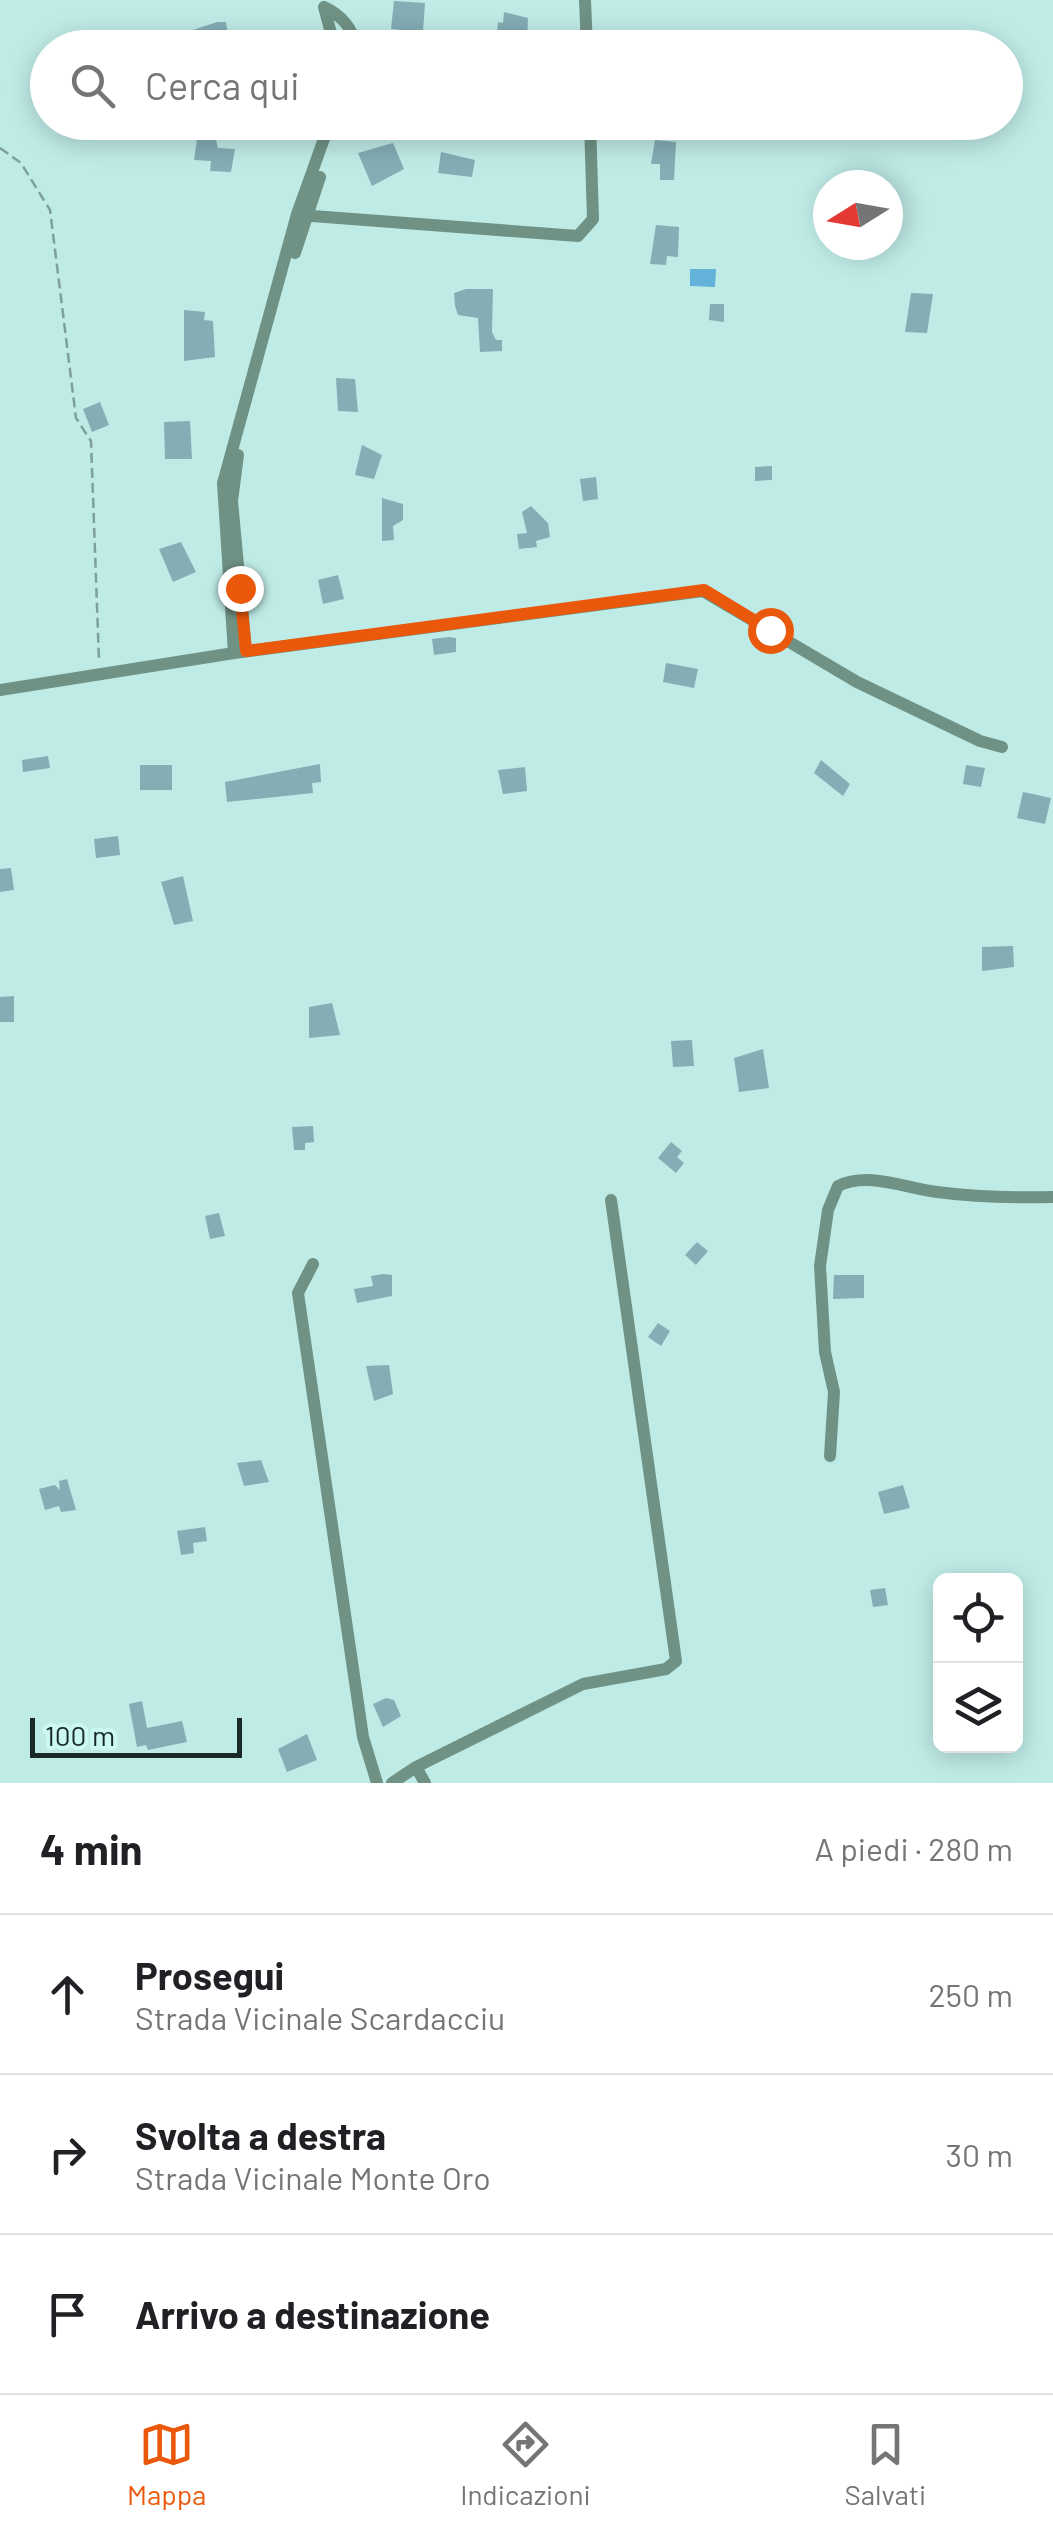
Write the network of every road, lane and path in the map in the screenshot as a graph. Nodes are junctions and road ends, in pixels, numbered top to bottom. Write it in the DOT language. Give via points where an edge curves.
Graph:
graph roads {
  1 [pos="585,0"];
  2 [pos="323,3"];
  3 [pos="330,30"];
  4 [pos="349,30"];
  5 [pos="586,30"];
  6 [pos="325,140"];
  7 [pos="332,140"];
  8 [pos="591,140"];
  9 [pos="0,148"];
  10 [pos="302,215"];
  11 [pos="240,652"];
  12 [pos="97,677"];
  13 [pos="0,690"];
  14 [pos="1002,747"];
  15 [pos="1053,1197"];
  16 [pos="611,1200"];
  17 [pos="313,1264"];
  18 [pos="830,1456"];
  19 [pos="416,1768"];
  20 [pos="377,1783"];
  21 [pos="392,1783"];
  22 [pos="426,1783"];
  1 -- 5 [label="street"];
  2 -- 3 [label="street"];
  2 -- 4 [label="street"];
  6 -- 10 [label="street"];
  7 -- 10 [label="street"];
  8 -- 10 [label="street" via="593,218 578,236"];
  9 -- 12 [label="path" via="21,164 50,210 76,418 91,441"];
  10 -- 11 [label="street" via="223,483"];
  11 -- 12 [label="street"];
  11 -- 14 [label="street" via="704,590 857,682"];
  12 -- 13 [label="street"];
  15 -- 18 [label="street" via="937,1192 872,1180 838,1186 820,1266 824,1352 834,1392"];
  16 -- 19 [label="street" via="676,1661 666,1670 582,1684"];
  17 -- 20 [label="street" via="298,1294 312,1414 363,1737"];
  19 -- 21 [label="street"];
  19 -- 22 [label="street"];
}
